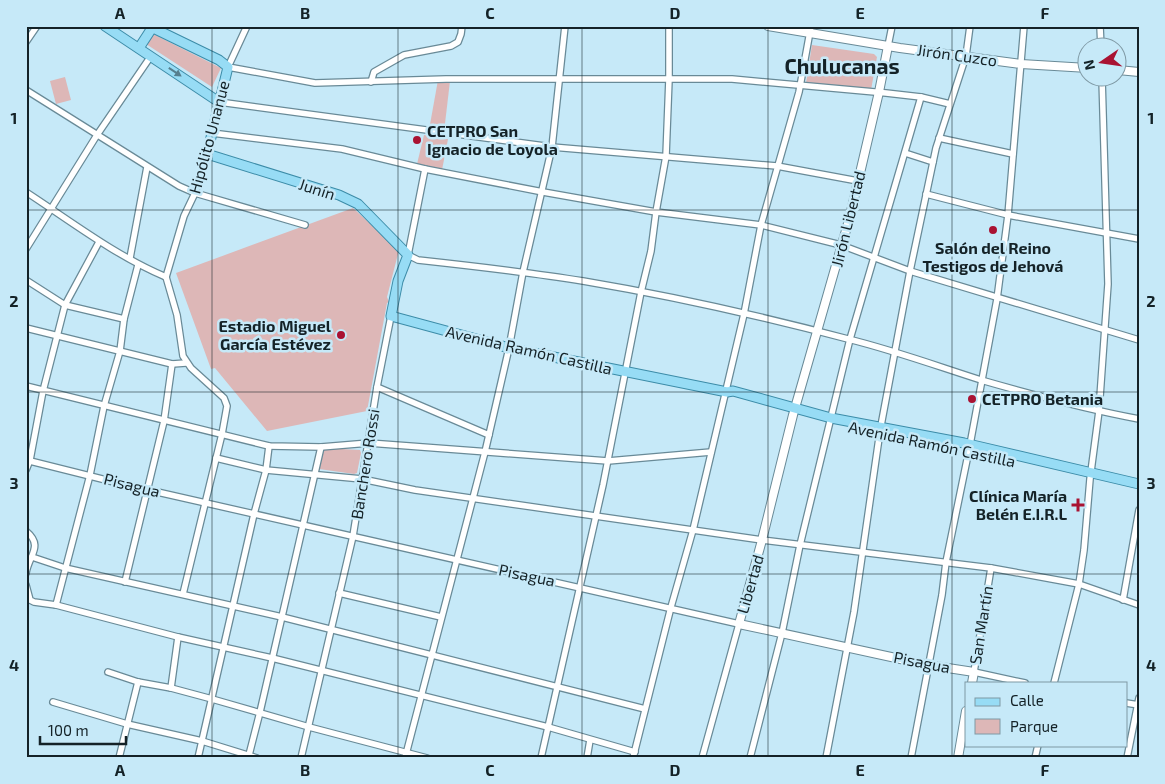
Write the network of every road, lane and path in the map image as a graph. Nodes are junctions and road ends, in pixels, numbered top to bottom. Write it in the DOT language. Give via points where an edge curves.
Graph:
graph roads {
  1 [pos="37,26"];
  2 [pos="104,26"];
  3 [pos="247,26"];
  4 [pos="462,26"];
  5 [pos="564,26"];
  6 [pos="668,26"];
  7 [pos="768,26"];
  8 [pos="892,26"];
  9 [pos="970,26"];
  10 [pos="1024,26"];
  11 [pos="151,27"];
  12 [pos="810,30"];
  13 [pos="26,42"];
  14 [pos="888,46"];
  15 [pos="140,48"];
  16 [pos="151,56"];
  17 [pos="966,56"];
  18 [pos="1021,64"];
  19 [pos="228,67"];
  20 [pos="1078,67"];
  21 [pos="560,79"];
  22 [pos="669,79"];
  23 [pos="372,82"];
  24 [pos="800,85"];
  25 [pos="1102,88"];
  26 [pos="26,90"];
  27 [pos="879,92"];
  28 [pos="921,97"];
  29 [pos="219,102"];
  30 [pos="950,104"];
  31 [pos="212,133"];
  32 [pos="97,135"];
  33 [pos="939,138"];
  34 [pos="552,147"];
  35 [pos="905,153"];
  36 [pos="207,154"];
  37 [pos="1013,154"];
  38 [pos="666,156"];
  39 [pos="933,162"];
  40 [pos="147,166"];
  41 [pos="777,166"];
  42 [pos="425,169"];
  43 [pos="858,181"];
  44 [pos="26,192"];
  45 [pos="543,192"];
  46 [pos="195,193"];
  47 [pos="926,194"];
  48 [pos="52,209"];
  49 [pos="656,212"];
  50 [pos="1008,215"];
  51 [pos="305,225"];
  52 [pos="761,225"];
  53 [pos="1106,233"];
  54 [pos="1139,239"];
  55 [pos="99,242"];
  56 [pos="841,245"];
  57 [pos="26,249"];
  58 [pos="408,255"];
  59 [pos="873,257"];
  60 [pos="130,258"];
  61 [pos="138,265"];
  62 [pos="523,272"];
  63 [pos="910,272"];
  64 [pos="166,277"];
  65 [pos="26,280"];
  66 [pos="641,292"];
  67 [pos="997,299"];
  68 [pos="65,305"];
  69 [pos="744,314"];
  70 [pos="391,316"];
  71 [pos="124,319"];
  72 [pos="26,328"];
  73 [pos="816,331"];
  74 [pos="1106,332"];
  75 [pos="58,336"];
  76 [pos="850,340"];
  77 [pos="1139,340"];
  78 [pos="509,348"];
  79 [pos="120,351"];
  80 [pos="894,352"];
  81 [pos="186,363"];
  82 [pos="172,364"];
  83 [pos="626,372"];
  84 [pos="982,380"];
  85 [pos="26,386"];
  86 [pos="377,387"];
  87 [pos="43,391"];
  88 [pos="726,392"];
  89 [pos="104,406"];
  90 [pos="1099,411"];
  91 [pos="794,412"];
  92 [pos="1139,419"];
  93 [pos="164,421"];
  94 [pos="830,421"];
  95 [pos="881,428"];
  96 [pos="222,434"];
  97 [pos="489,435"];
  98 [pos="369,442"];
  99 [pos="269,446"];
  100 [pos="321,447"];
  101 [pos="970,447"];
  102 [pos="485,452"];
  103 [pos="711,452"];
  104 [pos="216,458"];
  105 [pos="28,460"];
  106 [pos="608,460"];
  107 [pos="26,470"];
  108 [pos="266,470"];
  109 [pos="315,474"];
  110 [pos="90,475"];
  111 [pos="1090,476"];
  112 [pos="362,479"];
  113 [pos="1139,484"];
  114 [pos="148,490"];
  115 [pos="1139,490"];
  116 [pos="473,497"];
  117 [pos="206,502"];
  118 [pos="1139,510"];
  119 [pos="254,514"];
  120 [pos="596,515"];
  121 [pos="304,525"];
  122 [pos="26,530"];
  123 [pos="693,530"];
  124 [pos="353,536"];
  125 [pos="762,540"];
  126 [pos="800,545"];
  127 [pos="862,551"];
  128 [pos="32,557"];
  129 [pos="458,560"];
  130 [pos="946,562"];
  131 [pos="65,568"];
  132 [pos="991,568"];
  133 [pos="26,573"];
  134 [pos="125,582"];
  135 [pos="1079,584"];
  136 [pos="26,585"];
  137 [pos="580,586"];
  138 [pos="339,593"];
  139 [pos="183,594"];
  140 [pos="1123,600"];
  141 [pos="1139,605"];
  142 [pos="56,606"];
  143 [pos="233,607"];
  144 [pos="671,607"];
  145 [pos="282,617"];
  146 [pos="441,617"];
  147 [pos="739,624"];
  148 [pos="331,629"];
  149 [pos="782,633"];
  150 [pos="178,637"];
  151 [pos="225,646"];
  152 [pos="848,646"];
  153 [pos="432,656"];
  154 [pos="272,658"];
  155 [pos="928,665"];
  156 [pos="321,671"];
  157 [pos="108,672"];
  158 [pos="974,672"];
  159 [pos="138,682"];
  160 [pos="972,682"];
  161 [pos="1020,682"];
  162 [pos="1054,682"];
  163 [pos="171,688"];
  164 [pos="558,688"];
  165 [pos="420,696"];
  166 [pos="212,699"];
  167 [pos="53,702"];
  168 [pos="1138,703"];
  169 [pos="644,709"];
  170 [pos="260,712"];
  171 [pos="965,717"];
  172 [pos="127,724"];
  173 [pos="309,727"];
  174 [pos="548,728"];
  175 [pos="202,740"];
  176 [pos="590,740"];
  177 [pos="406,755"];
  178 [pos="634,755"];
  179 [pos="247,756"];
  180 [pos="118,758"];
  181 [pos="198,758"];
  182 [pos="257,758"];
  183 [pos="301,758"];
  184 [pos="427,758"];
  185 [pos="541,758"];
  186 [pos="587,758"];
  187 [pos="702,758"];
  188 [pos="750,758"];
  189 [pos="826,758"];
  190 [pos="911,758"];
  191 [pos="958,758"];
  192 [pos="1127,758"];
  1 -- 13 [label="street"];
  2 -- 15 [label="main road"];
  3 -- 19 [label="street, Hipólito Unanue"];
  4 -- 23 [label="street" via="458,42 404,55 374,72"];
  5 -- 21 [label="street"];
  6 -- 22 [label="street"];
  7 -- 12 [label="street, Jirón Cuzco"];
  8 -- 14 [label="street, Jirón Libertad"];
  9 -- 17 [label="street"];
  10 -- 18 [label="street"];
  11 -- 15 [label="main road"];
  11 -- 19 [label="main road"];
  12 -- 14 [label="street, Jirón Cuzco"];
  12 -- 24 [label="street"];
  14 -- 17 [label="street, Jirón Cuzco"];
  14 -- 27 [label="street, Jirón Libertad"];
  15 -- 16 [label="main road"];
  16 -- 29 [label="main road, one-way"];
  16 -- 32 [label="street"];
  17 -- 18 [label="street, Jirón Cuzco"];
  17 -- 30 [label="street"];
  18 -- 20 [label="street, Jirón Cuzco"];
  18 -- 37 [label="street"];
  19 -- 23 [label="street" via="315,83"];
  19 -- 29 [label="main road, Hipólito Unanue"];
  21 -- 22 [label="street"];
  21 -- 23 [label="street"];
  21 -- 34 [label="street"];
  22 -- 24 [label="street" via="732,79"];
  22 -- 38 [label="street"];
  24 -- 27 [label="street"];
  24 -- 41 [label="street"];
  25 -- 53 [label="street"];
  26 -- 32 [label="street"];
  27 -- 28 [label="street"];
  27 -- 43 [label="street, Jirón Libertad"];
  28 -- 30 [label="street"];
  28 -- 35 [label="street"];
  29 -- 31 [label="main road, Hipólito Unanue"];
  29 -- 34 [label="street"];
  30 -- 33 [label="street"];
  31 -- 36 [label="main road, Hipólito Unanue"];
  31 -- 42 [label="street" via="342,149"];
  32 -- 40 [label="street"];
  32 -- 48 [label="street"];
  33 -- 37 [label="street"];
  33 -- 39 [label="street"];
  34 -- 38 [label="street"];
  34 -- 45 [label="street"];
  35 -- 39 [label="street"];
  35 -- 59 [label="street"];
  36 -- 46 [label="street, Hipólito Unanue"];
  36 -- 58 [label="main road, Junín" via="339,195 358,204"];
  37 -- 50 [label="street"];
  38 -- 41 [label="street"];
  38 -- 49 [label="street"];
  39 -- 47 [label="street"];
  40 -- 46 [label="street"];
  40 -- 60 [label="street"];
  41 -- 43 [label="street"];
  41 -- 52 [label="street"];
  42 -- 45 [label="street"];
  42 -- 58 [label="street, Banchero Rossi"];
  43 -- 56 [label="street, Jirón Libertad"];
  44 -- 48 [label="street"];
  45 -- 49 [label="street"];
  45 -- 62 [label="street"];
  46 -- 51 [label="street"];
  46 -- 64 [label="street, Hipólito Unanue" via="184,216"];
  47 -- 50 [label="street"];
  47 -- 63 [label="street"];
  48 -- 55 [label="street"];
  48 -- 57 [label="street"];
  49 -- 52 [label="street"];
  49 -- 66 [label="street"];
  50 -- 53 [label="street"];
  50 -- 67 [label="street"];
  52 -- 56 [label="street"];
  52 -- 69 [label="street"];
  53 -- 54 [label="street"];
  53 -- 74 [label="street"];
  55 -- 60 [label="street"];
  55 -- 68 [label="street"];
  56 -- 59 [label="street"];
  56 -- 73 [label="street, Jirón Libertad"];
  58 -- 62 [label="street" via="418,260"];
  58 -- 70 [label="main road, Banchero Rossi" via="398,281"];
  59 -- 63 [label="street"];
  59 -- 76 [label="street"];
  60 -- 61 [label="street"];
  61 -- 64 [label="street"];
  61 -- 71 [label="street"];
  62 -- 66 [label="street"];
  62 -- 78 [label="street"];
  63 -- 67 [label="street"];
  63 -- 80 [label="street"];
  64 -- 81 [label="street"];
  65 -- 68 [label="street"];
  66 -- 69 [label="street"];
  66 -- 83 [label="street"];
  67 -- 74 [label="street"];
  67 -- 84 [label="street"];
  68 -- 71 [label="street"];
  68 -- 75 [label="street"];
  69 -- 73 [label="street"];
  69 -- 88 [label="street"];
  70 -- 78 [label="main road, Avenida Ramón Castilla"];
  70 -- 86 [label="street, Banchero Rossi"];
  71 -- 79 [label="street"];
  72 -- 75 [label="street"];
  73 -- 76 [label="street"];
  73 -- 91 [label="street, Jirón Libertad"];
  74 -- 77 [label="street"];
  74 -- 90 [label="street"];
  75 -- 79 [label="street"];
  75 -- 87 [label="street"];
  76 -- 80 [label="street"];
  76 -- 94 [label="street"];
  78 -- 83 [label="main road, Avenida Ramón Castilla"];
  78 -- 97 [label="street"];
  79 -- 82 [label="street"];
  79 -- 89 [label="street"];
  80 -- 84 [label="street"];
  80 -- 95 [label="street"];
  81 -- 82 [label="street"];
  81 -- 96 [label="street" via="226,401"];
  82 -- 93 [label="street"];
  83 -- 88 [label="main road, Avenida Ramón Castilla"];
  83 -- 106 [label="street"];
  84 -- 90 [label="street"];
  84 -- 101 [label="street"];
  85 -- 87 [label="street"];
  86 -- 97 [label="street"];
  86 -- 98 [label="street, Banchero Rossi"];
  87 -- 89 [label="street"];
  87 -- 105 [label="street"];
  88 -- 91 [label="main road, Avenida Ramón Castilla"];
  88 -- 103 [label="street"];
  89 -- 93 [label="street"];
  89 -- 110 [label="street"];
  90 -- 92 [label="street"];
  90 -- 111 [label="street"];
  91 -- 94 [label="main road, Avenida Ramón Castilla"];
  91 -- 125 [label="street, Libertad"];
  93 -- 96 [label="street"];
  93 -- 114 [label="street"];
  94 -- 95 [label="main road, Avenida Ramón Castilla"];
  94 -- 126 [label="street"];
  95 -- 101 [label="main road, Avenida Ramón Castilla"];
  95 -- 127 [label="street"];
  96 -- 99 [label="street"];
  96 -- 104 [label="street"];
  97 -- 102 [label="street"];
  98 -- 100 [label="street"];
  98 -- 102 [label="street"];
  98 -- 112 [label="street, Banchero Rossi"];
  99 -- 100 [label="street"];
  99 -- 108 [label="street"];
  100 -- 109 [label="street"];
  101 -- 111 [label="main road, Avenida Ramón Castilla"];
  101 -- 130 [label="street"];
  102 -- 106 [label="street"];
  102 -- 116 [label="street"];
  103 -- 106 [label="street"];
  103 -- 123 [label="street"];
  104 -- 108 [label="street"];
  104 -- 117 [label="street"];
  105 -- 107 [label="street"];
  105 -- 110 [label="street, Pisagua"];
  106 -- 120 [label="street"];
  108 -- 109 [label="street"];
  108 -- 119 [label="street"];
  109 -- 112 [label="street"];
  109 -- 121 [label="street"];
  110 -- 114 [label="street, Pisagua"];
  110 -- 131 [label="street"];
  111 -- 113 [label="main road, Avenida Ramón Castilla"];
  111 -- 115 [label="main road, Avenida Ramón Castilla"];
  111 -- 135 [label="street"];
  112 -- 116 [label="street"];
  112 -- 124 [label="street, Banchero Rossi"];
  114 -- 117 [label="street, Pisagua"];
  114 -- 134 [label="street"];
  116 -- 120 [label="street"];
  116 -- 129 [label="street"];
  117 -- 119 [label="street, Pisagua"];
  117 -- 139 [label="street"];
  118 -- 140 [label="street"];
  119 -- 121 [label="street, Pisagua"];
  119 -- 143 [label="street"];
  120 -- 123 [label="street"];
  120 -- 137 [label="street"];
  121 -- 124 [label="street, Pisagua"];
  121 -- 145 [label="street"];
  122 -- 128 [label="street" via="34,542"];
  123 -- 125 [label="street"];
  123 -- 144 [label="street"];
  124 -- 129 [label="street, Pisagua"];
  124 -- 138 [label="street, Banchero Rossi"];
  125 -- 126 [label="street"];
  125 -- 147 [label="street, Libertad"];
  126 -- 127 [label="street"];
  126 -- 149 [label="street"];
  127 -- 130 [label="street"];
  127 -- 152 [label="street"];
  128 -- 131 [label="street"];
  128 -- 133 [label="street"];
  129 -- 137 [label="street, Pisagua"];
  129 -- 146 [label="street"];
  130 -- 132 [label="street"];
  130 -- 155 [label="street"];
  131 -- 134 [label="street"];
  131 -- 142 [label="street"];
  132 -- 135 [label="street"];
  132 -- 158 [label="street, San Martín"];
  134 -- 139 [label="street"];
  135 -- 140 [label="street"];
  135 -- 162 [label="street"];
  136 -- 142 [label="street" via="30,600"];
  137 -- 144 [label="street, Pisagua"];
  137 -- 164 [label="street"];
  138 -- 146 [label="street"];
  138 -- 148 [label="street, Banchero Rossi"];
  139 -- 143 [label="street"];
  140 -- 141 [label="street"];
  142 -- 150 [label="street"];
  143 -- 145 [label="street"];
  143 -- 151 [label="street"];
  144 -- 147 [label="street, Pisagua"];
  144 -- 169 [label="street"];
  145 -- 148 [label="street"];
  145 -- 154 [label="street"];
  146 -- 153 [label="street"];
  147 -- 149 [label="street, Pisagua"];
  147 -- 187 [label="street, Libertad"];
  148 -- 153 [label="street"];
  148 -- 156 [label="street, Banchero Rossi"];
  149 -- 152 [label="street, Pisagua"];
  149 -- 188 [label="street"];
  150 -- 151 [label="street"];
  150 -- 163 [label="street"];
  151 -- 154 [label="street"];
  151 -- 166 [label="street"];
  152 -- 155 [label="street, Pisagua"];
  152 -- 189 [label="street"];
  153 -- 164 [label="street"];
  153 -- 165 [label="street"];
  154 -- 156 [label="street"];
  154 -- 170 [label="street"];
  155 -- 158 [label="street, Pisagua"];
  155 -- 190 [label="street"];
  156 -- 165 [label="street"];
  156 -- 173 [label="street, Banchero Rossi"];
  157 -- 159 [label="street"];
  158 -- 160 [label="street, San Martín"];
  158 -- 161 [label="street, Pisagua"];
  159 -- 163 [label="street"];
  159 -- 172 [label="street"];
  163 -- 166 [label="street"];
  164 -- 169 [label="street"];
  164 -- 174 [label="street"];
  165 -- 174 [label="street"];
  165 -- 177 [label="street"];
  166 -- 170 [label="street"];
  166 -- 175 [label="street"];
  167 -- 172 [label="street"];
  168 -- 192 [label="street"];
  169 -- 178 [label="street"];
  170 -- 173 [label="street"];
  170 -- 179 [label="street"];
  171 -- 191 [label="street"];
  172 -- 175 [label="street"];
  172 -- 180 [label="street"];
  173 -- 177 [label="street"];
  173 -- 183 [label="street, Banchero Rossi"];
  174 -- 176 [label="street"];
  174 -- 185 [label="street"];
  175 -- 179 [label="street"];
  175 -- 181 [label="street"];
  176 -- 178 [label="street"];
  176 -- 186 [label="street"];
  177 -- 184 [label="street"];
  179 -- 182 [label="street"];
}
